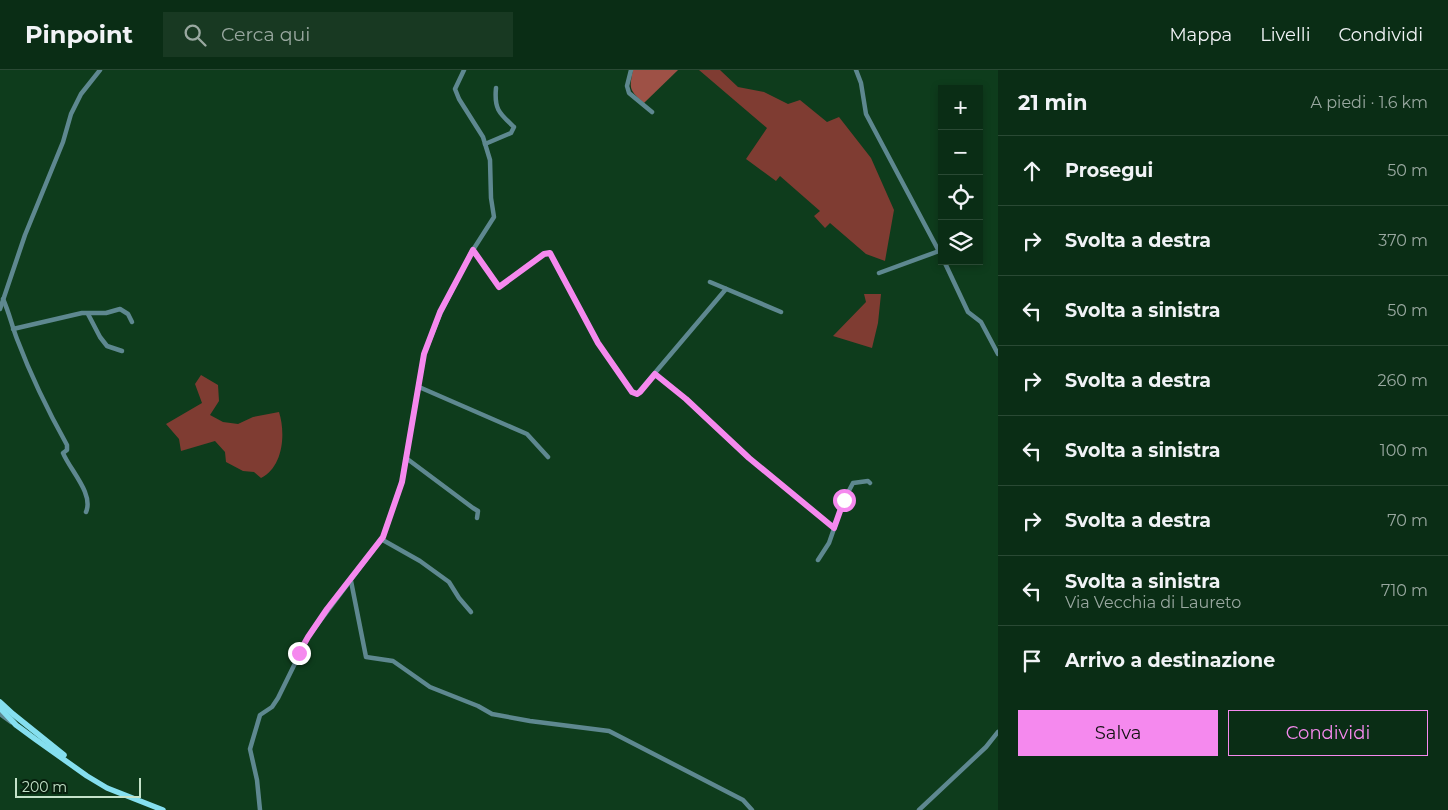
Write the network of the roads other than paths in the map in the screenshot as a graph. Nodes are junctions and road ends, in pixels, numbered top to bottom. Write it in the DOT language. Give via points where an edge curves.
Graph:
graph roads {
  1 [pos="100,70"];
  2 [pos="464,70"];
  3 [pos="631,70"];
  4 [pos="856,70"];
  5 [pos="496,88"];
  6 [pos="652,112"];
  7 [pos="485,144"];
  8 [pos="938,249"];
  9 [pos="473,250"];
  10 [pos="938,251"];
  11 [pos="946,265"];
  12 [pos="879,273"];
  13 [pos="710,282"];
  14 [pos="726,288"];
  15 [pos="3,299"];
  16 [pos="0,308"];
  17 [pos="781,312"];
  18 [pos="88,314"];
  19 [pos="132,322"];
  20 [pos="13,329"];
  21 [pos="122,351"];
  22 [pos="998,354"];
  23 [pos="655,374"];
  24 [pos="419,387"];
  25 [pos="548,457"];
  26 [pos="406,458"];
  27 [pos="870,483"];
  28 [pos="86,512"];
  29 [pos="477,518"];
  30 [pos="834,528"];
  31 [pos="381,539"];
  32 [pos="818,560"];
  33 [pos="351,580"];
  34 [pos="471,612"];
  35 [pos="0,702"];
  36 [pos="0,708"];
  37 [pos="0,714"];
  38 [pos="16,725"];
  39 [pos="998,732"];
  40 [pos="96,781"];
  41 [pos="163,810"];
  42 [pos="260,810"];
  43 [pos="752,810"];
  44 [pos="919,810"];
  1 -- 15 [label="street" via="81,94 72,114"];
  2 -- 7 [label="street" via="455,89"];
  3 -- 6 [label="street" via="627,86 629,93"];
  4 -- 8 [label="street" via="866,114"];
  5 -- 7 [label="street" via="494,100 498,111 514,127 511,133"];
  7 -- 9 [label="street" via="490,160 494,217"];
  9 -- 23 [label="street" via="499,287 550,253 598,343 632,392 640,392"];
  9 -- 24 [label="street" via="430,336"];
  10 -- 12 [label="street"];
  11 -- 22 [label="street" via="968,312 981,322"];
  13 -- 14 [label="street"];
  14 -- 17 [label="street"];
  14 -- 23 [label="street"];
  15 -- 16 [label="street"];
  15 -- 20 [label="street"];
  18 -- 19 [label="street" via="120,309"];
  18 -- 20 [label="street"];
  18 -- 21 [label="street" via="107,346"];
  20 -- 28 [label="street" via="52,419 67,445 63,453 86,494 89,502"];
  23 -- 30 [label="street"];
  24 -- 25 [label="street" via="527,434"];
  24 -- 26 [label="street"];
  26 -- 29 [label="street" via="474,508 478,512"];
  26 -- 31 [label="street" via="402,482"];
  27 -- 30 [label="street" via="853,483"];
  30 -- 32 [label="street"];
  31 -- 33 [label="street"];
  31 -- 34 [label="street" via="450,582"];
  33 -- 42 [label="street" via="308,637 272,707 260,715 250,749"];
  33 -- 43 [label="street" via="366,657 393,661 430,687 492,714 609,731 743,800"];
  35 -- 40 [label="main road"];
  36 -- 38 [label="main road"];
  37 -- 38 [label="street"];
  38 -- 40 [label="main road"];
  39 -- 44 [label="street"];
  40 -- 41 [label="main road"];
}
